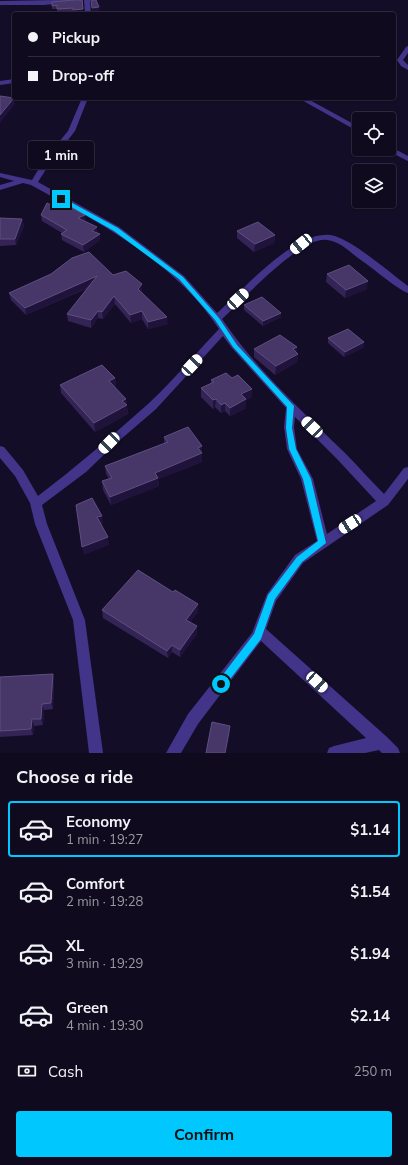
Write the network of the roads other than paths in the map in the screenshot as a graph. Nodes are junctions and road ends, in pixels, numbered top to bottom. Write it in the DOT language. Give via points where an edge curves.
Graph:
graph roads {
  1 [pos="74,0"];
  2 [pos="87,0"];
  3 [pos="0,3"];
  4 [pos="88,12"];
  5 [pos="408,48"];
  6 [pos="408,68"];
  7 [pos="12,81"];
  8 [pos="0,83"];
  9 [pos="84,100"];
  10 [pos="305,100"];
  11 [pos="352,126"];
  12 [pos="396,152"];
  13 [pos="408,159"];
  14 [pos="0,175"];
  15 [pos="23,180"];
  16 [pos="34,183"];
  17 [pos="0,188"];
  18 [pos="408,290"];
  19 [pos="217,319"];
  20 [pos="223,330"];
  21 [pos="291,406"];
  22 [pos="0,450"];
  23 [pos="408,471"];
  24 [pos="36,502"];
  25 [pos="384,502"];
  26 [pos="323,543"];
  27 [pos="259,631"];
  28 [pos="382,742"];
  29 [pos="96,753"];
  30 [pos="173,753"];
  31 [pos="334,753"];
  32 [pos="393,753"];
  1 -- 3 [label="street"];
  2 -- 4 [label="street"];
  5 -- 6 [label="street" via="400,60"];
  7 -- 8 [label="street"];
  9 -- 16 [label="street" via="71,131"];
  10 -- 11 [label="street"];
  12 -- 13 [label="street"];
  14 -- 15 [label="street"];
  15 -- 16 [label="street"];
  15 -- 17 [label="street"];
  16 -- 19 [label="street" via="116,229 181,278"];
  18 -- 19 [label="street" via="345,244 335,238 322,237 301,244"];
  19 -- 20 [label="street"];
  20 -- 21 [label="street"];
  20 -- 24 [label="street" via="152,406 82,469"];
  21 -- 25 [label="street"];
  21 -- 26 [label="street" via="289,428 292,449 307,479"];
  22 -- 24 [label="street" via="19,473"];
  23 -- 25 [label="street"];
  24 -- 29 [label="street" via="41,524 79,620"];
  25 -- 26 [label="street"];
  26 -- 27 [label="street" via="299,559 271,598"];
  27 -- 28 [label="street"];
  27 -- 30 [label="street" via="258,636 193,719"];
  28 -- 31 [label="street"];
  28 -- 32 [label="street"];
}
